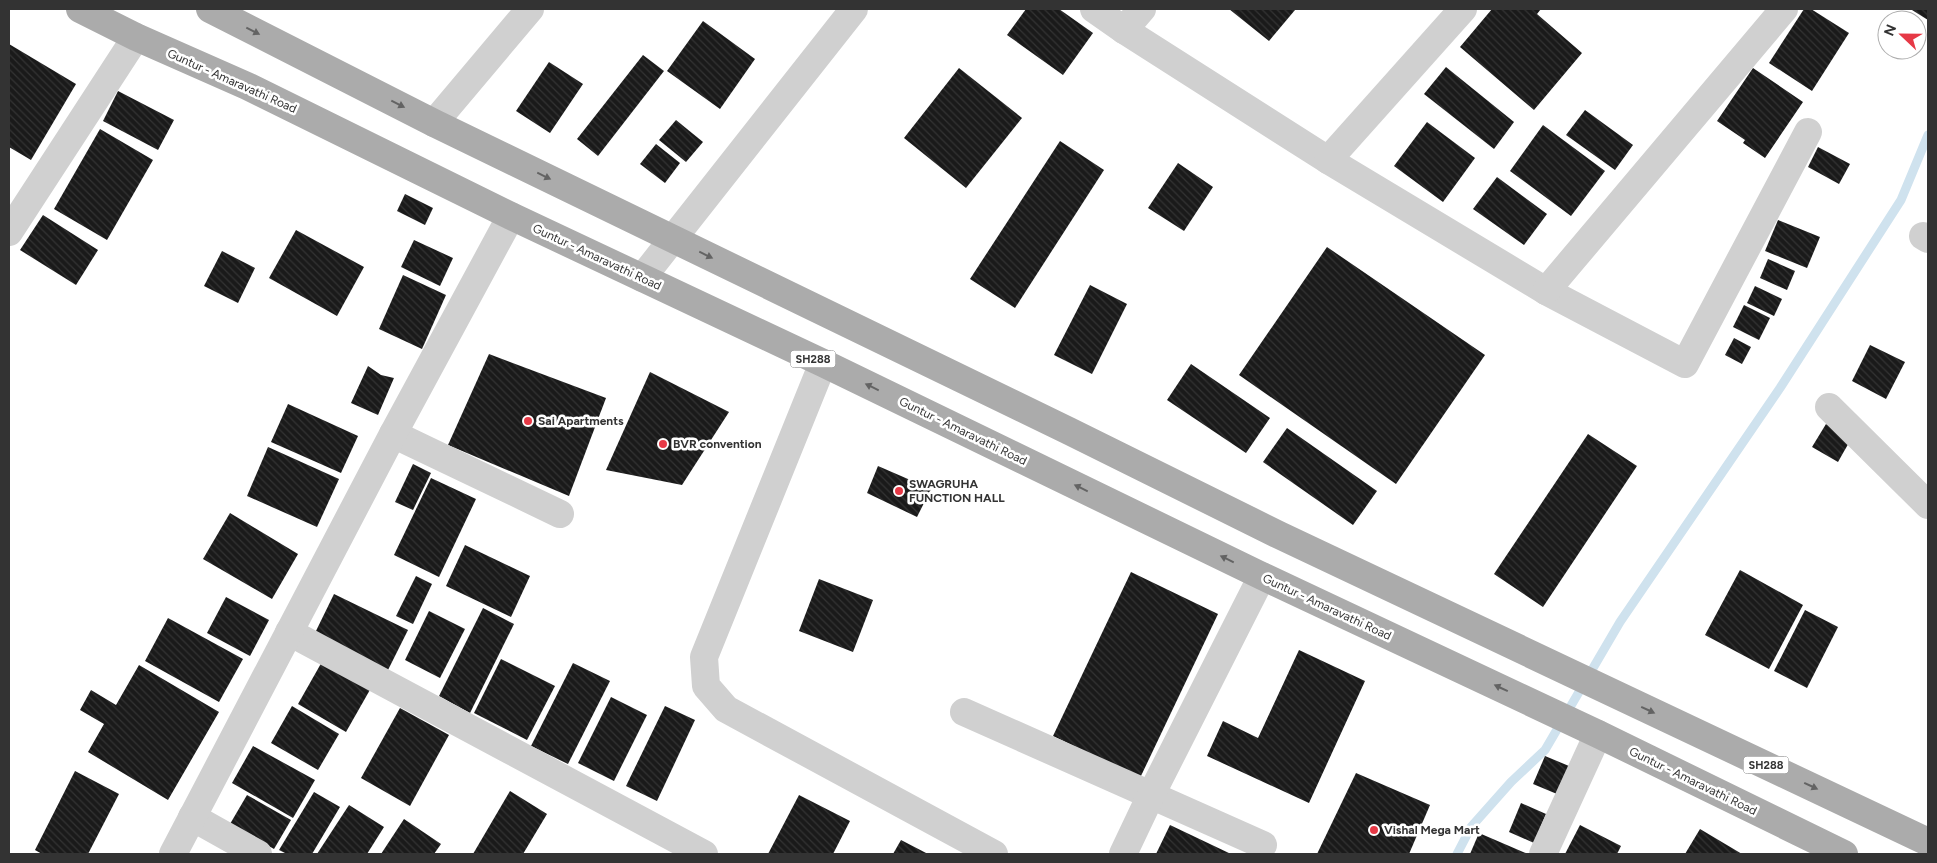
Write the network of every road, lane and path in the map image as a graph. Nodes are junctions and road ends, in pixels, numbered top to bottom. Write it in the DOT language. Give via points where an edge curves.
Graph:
graph roads {
  1 [pos="80,9"];
  2 [pos="530,9"];
  3 [pos="854,9"];
  4 [pos="1094,9"];
  5 [pos="1142,9"];
  6 [pos="1463,9"];
  7 [pos="1784,9"];
  8 [pos="215,10"];
  9 [pos="1124,30"];
  10 [pos="136,37"];
  11 [pos="434,123"];
  12 [pos="1808,132"];
  13 [pos="1328,160"];
  14 [pos="511,216"];
  15 [pos="9,232"];
  16 [pos="674,239"];
  17 [pos="642,278"];
  18 [pos="1546,291"];
  19 [pos="822,363"];
  20 [pos="1829,407"];
  21 [pos="393,434"];
  22 [pos="1928,505"];
  23 [pos="560,514"];
  24 [pos="1262,576"];
  25 [pos="289,632"];
  26 [pos="964,712"];
  27 [pos="1590,730"];
  28 [pos="1151,795"];
  29 [pos="192,817"];
  30 [pos="1928,842"];
  31 [pos="1263,845"];
  32 [pos="173,854"];
  33 [pos="258,854"];
  34 [pos="704,854"];
  35 [pos="994,854"];
  36 [pos="1123,854"];
  37 [pos="1544,854"];
  38 [pos="1844,854"];
  1 -- 10 [label="main road, Guntur - Amaravathi Road / SH288"];
  2 -- 11 [label="street"];
  3 -- 16 [label="street"];
  4 -- 9 [label="street"];
  5 -- 9 [label="street"];
  6 -- 13 [label="street"];
  7 -- 18 [label="street"];
  8 -- 11 [label="main road, SH288, one-way"];
  9 -- 13 [label="street"];
  10 -- 14 [label="main road, Guntur - Amaravathi Road / SH288" via="247,86"];
  10 -- 15 [label="street"];
  11 -- 16 [label="main road, SH288, one-way"];
  12 -- 18 [label="street" via="1685,364"];
  13 -- 18 [label="street"];
  14 -- 17 [label="main road, Guntur - Amaravathi Road / SH288"];
  14 -- 21 [label="street"];
  16 -- 17 [label="street"];
  16 -- 30 [label="main road, SH288, one-way" via="1279,535"];
  17 -- 19 [label="main road, Guntur - Amaravathi Road / SH288"];
  24 -- 19 [label="main road, Guntur - Amaravathi Road / SH288, one-way"];
  19 -- 35 [label="street" via="704,657 706,686 726,709"];
  20 -- 22 [label="street"];
  21 -- 23 [label="street"];
  21 -- 25 [label="street"];
  27 -- 24 [label="main road, Guntur - Amaravathi Road / SH288, one-way"];
  24 -- 28 [label="street"];
  25 -- 29 [label="street"];
  25 -- 34 [label="street"];
  26 -- 28 [label="street"];
  27 -- 37 [label="street"];
  27 -- 38 [label="main road, Guntur - Amaravathi Road / SH288"];
  28 -- 31 [label="street"];
  28 -- 36 [label="street"];
  29 -- 32 [label="street"];
  29 -- 33 [label="street"];
}
